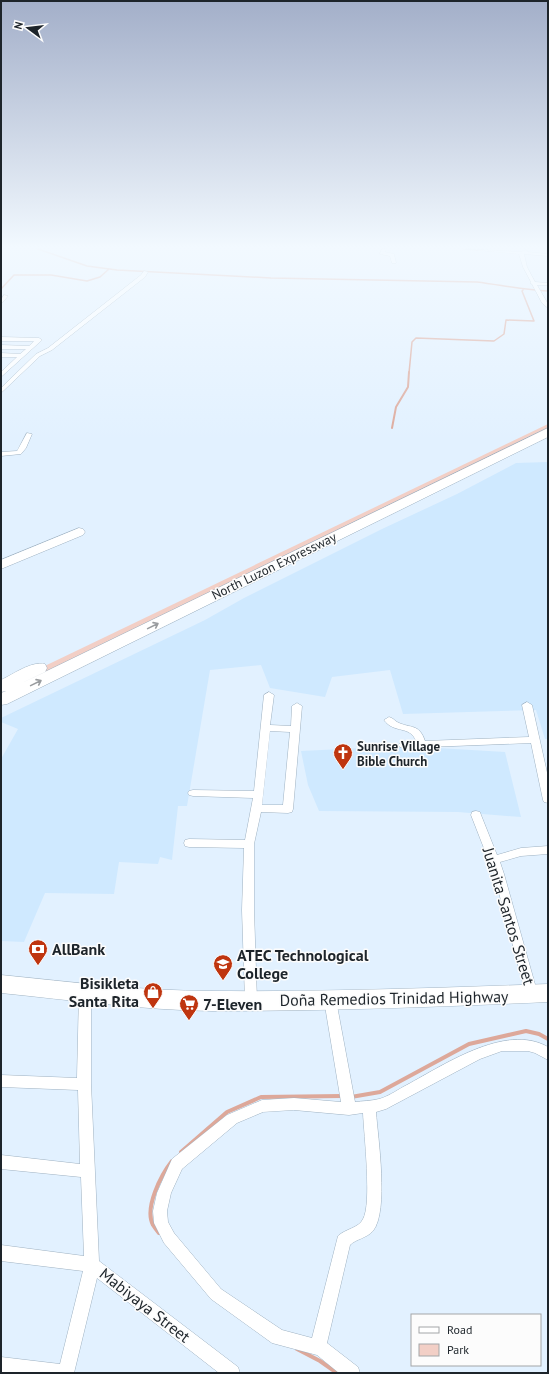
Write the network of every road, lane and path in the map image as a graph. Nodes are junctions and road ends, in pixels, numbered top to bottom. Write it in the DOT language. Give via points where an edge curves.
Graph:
graph roads {
  1 [pos="96,313"];
  2 [pos="1,339"];
  3 [pos="1,347"];
  4 [pos="30,348"];
  5 [pos="1,355"];
  6 [pos="22,356"];
  7 [pos="1,363"];
  8 [pos="13,364"];
  9 [pos="1,374"];
  10 [pos="1,391"];
  11 [pos="548,422"];
  12 [pos="548,432"];
  13 [pos="29,434"];
  14 [pos="1,454"];
  15 [pos="79,532"];
  16 [pos="1,565"];
  17 [pos="1,687"];
  18 [pos="269,695"];
  19 [pos="1,700"];
  20 [pos="526,705"];
  21 [pos="297,706"];
  22 [pos="389,720"];
  23 [pos="265,728"];
  24 [pos="295,729"];
  25 [pos="534,740"];
  26 [pos="403,745"];
  27 [pos="422,745"];
  28 [pos="193,793"];
  29 [pos="258,795"];
  30 [pos="548,800"];
  31 [pos="257,808"];
  32 [pos="476,814"];
  33 [pos="189,843"];
  34 [pos="249,844"];
  35 [pos="548,850"];
  36 [pos="494,860"];
  37 [pos="1,984"];
  38 [pos="85,993"];
  39 [pos="540,994"];
  40 [pos="330,1000"];
  41 [pos="251,1001"];
  42 [pos="548,1054"];
  43 [pos="1,1081"];
  44 [pos="84,1084"];
  45 [pos="348,1106"];
  46 [pos="369,1108"];
  47 [pos="1,1162"];
  48 [pos="88,1171"];
  49 [pos="1,1253"];
  50 [pos="92,1265"];
  51 [pos="318,1347"];
  52 [pos="1,1365"];
  53 [pos="66,1373"];
  54 [pos="232,1373"];
  55 [pos="352,1373"];
  1 -- 10 [label="street" via="50,349 38,355"];
  2 -- 4 [label="street" via="39,340"];
  3 -- 4 [label="street"];
  4 -- 6 [label="street"];
  5 -- 6 [label="street"];
  6 -- 8 [label="street"];
  7 -- 8 [label="street"];
  8 -- 9 [label="street"];
  11 -- 17 [label="highway, North Luzon Expressway"];
  19 -- 12 [label="highway, North Luzon Expressway, one-way"];
  13 -- 14 [label="street" via="19,453"];
  15 -- 16 [label="main road"];
  18 -- 23 [label="street"];
  20 -- 25 [label="street"];
  21 -- 24 [label="street"];
  22 -- 27 [label="street" via="395,725 415,731"];
  23 -- 24 [label="street"];
  23 -- 29 [label="street"];
  24 -- 31 [label="street" via="288,809"];
  25 -- 27 [label="street"];
  25 -- 30 [label="street"];
  26 -- 27 [label="street"];
  28 -- 29 [label="street"];
  29 -- 31 [label="street"];
  31 -- 34 [label="street"];
  32 -- 36 [label="street, Juanita Santos Street"];
  33 -- 34 [label="street"];
  34 -- 41 [label="street"];
  35 -- 36 [label="street" via="520,852"];
  36 -- 39 [label="street, Juanita Santos Street" via="524,969"];
  37 -- 38 [label="highway, Doña Remedios Trinidad Highway"];
  38 -- 41 [label="highway, Doña Remedios Trinidad Highway"];
  38 -- 44 [label="street"];
  39 -- 40 [label="highway, Doña Remedios Trinidad Highway"];
  40 -- 41 [label="highway, Doña Remedios Trinidad Highway"];
  40 -- 45 [label="street"];
  42 -- 46 [label="street" via="528,1046 502,1046 476,1055 381,1105"];
  43 -- 44 [label="street"];
  44 -- 48 [label="street"];
  45 -- 46 [label="street"];
  45 -- 51 [label="street" via="262,1106 232,1119 177,1164 164,1193 160,1211 160,1223 169,1238 216,1294 278,1337"];
  46 -- 51 [label="street" via="374,1193 371,1221 366,1228 347,1236 343,1241"];
  47 -- 48 [label="street"];
  48 -- 50 [label="street"];
  49 -- 50 [label="street, Mabiyaya Street"];
  50 -- 53 [label="street"];
  50 -- 54 [label="street, Mabiyaya Street"];
  51 -- 55 [label="street"];
  52 -- 53 [label="street"];
}
